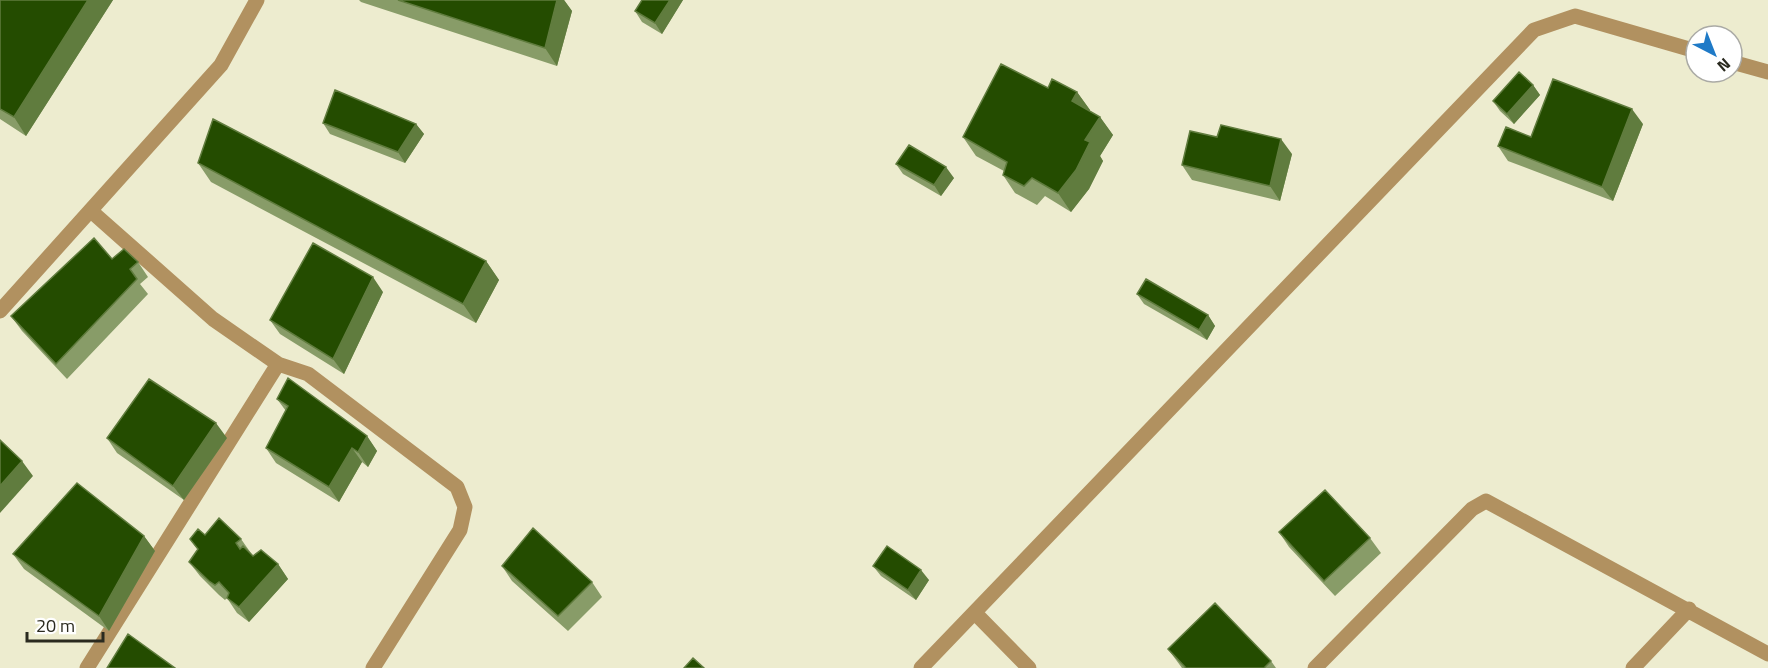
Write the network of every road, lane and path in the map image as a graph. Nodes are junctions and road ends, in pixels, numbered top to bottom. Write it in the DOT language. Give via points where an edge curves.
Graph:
graph roads {
  1 [pos="257,0"];
  2 [pos="1684,48"];
  3 [pos="1744,65"];
  4 [pos="1768,72"];
  5 [pos="91,211"];
  6 [pos="0,311"];
  7 [pos="278,364"];
  8 [pos="1689,609"];
  9 [pos="975,613"];
  10 [pos="1768,654"];
  11 [pos="87,668"];
  12 [pos="373,668"];
  13 [pos="921,668"];
  14 [pos="1029,668"];
  15 [pos="1315,668"];
  16 [pos="1633,668"];
  1 -- 5 [label="street" via="222,65"];
  2 -- 9 [label="street" via="1575,16 1534,30"];
  3 -- 4 [label="street"];
  5 -- 6 [label="street"];
  5 -- 7 [label="street" via="213,319"];
  7 -- 11 [label="street"];
  7 -- 12 [label="street" via="308,374 457,487 465,507 460,530"];
  8 -- 10 [label="street"];
  8 -- 15 [label="street" via="1486,501 1472,509"];
  8 -- 16 [label="street"];
  9 -- 13 [label="street"];
  9 -- 14 [label="street"];
}
